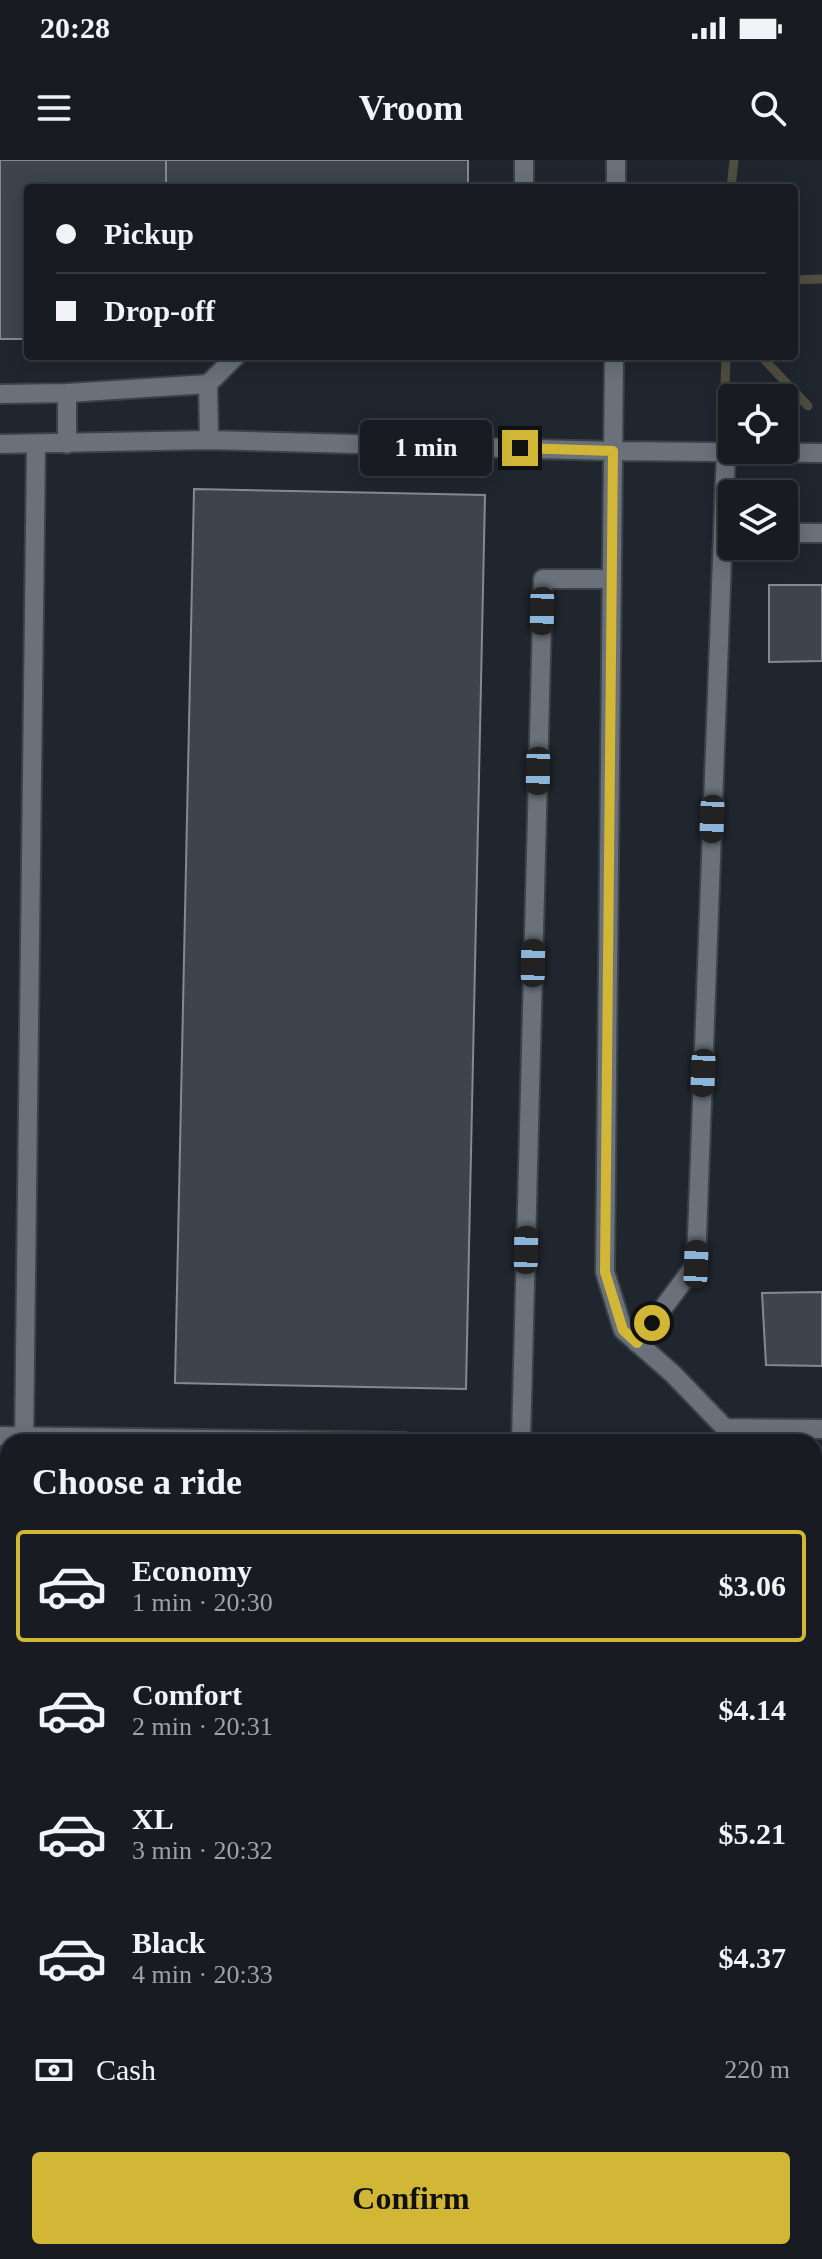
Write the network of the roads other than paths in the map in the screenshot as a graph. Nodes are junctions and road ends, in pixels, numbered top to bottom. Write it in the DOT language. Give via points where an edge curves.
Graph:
graph roads {
  1 [pos="524,160"];
  2 [pos="616,160"];
  3 [pos="524,184"];
  4 [pos="616,184"];
  5 [pos="232,360"];
  6 [pos="614,360"];
  7 [pos="208,384"];
  8 [pos="67,393"];
  9 [pos="0,394"];
  10 [pos="209,440"];
  11 [pos="0,444"];
  12 [pos="67,444"];
  13 [pos="36,445"];
  14 [pos="613,451"];
  15 [pos="718,452"];
  16 [pos="798,453"];
  17 [pos="822,453"];
  18 [pos="798,533"];
  19 [pos="822,533"];
  20 [pos="726,560"];
  21 [pos="612,579"];
  22 [pos="637,1343"];
  23 [pos="822,1429"];
  24 [pos="24,1434"];
  25 [pos="521,1434"];
  26 [pos="724,1434"];
  27 [pos="741,1434"];
  1 -- 3 [label="lane"];
  2 -- 4 [label="lane"];
  5 -- 7 [label="lane"];
  6 -- 14 [label="lane"];
  7 -- 8 [label="lane"];
  7 -- 10 [label="lane"];
  8 -- 9 [label="lane"];
  8 -- 12 [label="lane"];
  10 -- 12 [label="lane"];
  10 -- 14 [label="lane"];
  11 -- 13 [label="lane"];
  12 -- 13 [label="lane"];
  13 -- 24 [label="lane"];
  14 -- 15 [label="lane"];
  14 -- 21 [label="lane"];
  16 -- 17 [label="lane"];
  18 -- 19 [label="lane"];
  20 -- 22 [label="lane" via="696,1264"];
  21 -- 22 [label="lane" via="605,1272 623,1330"];
  21 -- 25 [label="lane" via="543,579"];
  22 -- 26 [label="lane" via="673,1374"];
  23 -- 27 [label="lane"];
}
